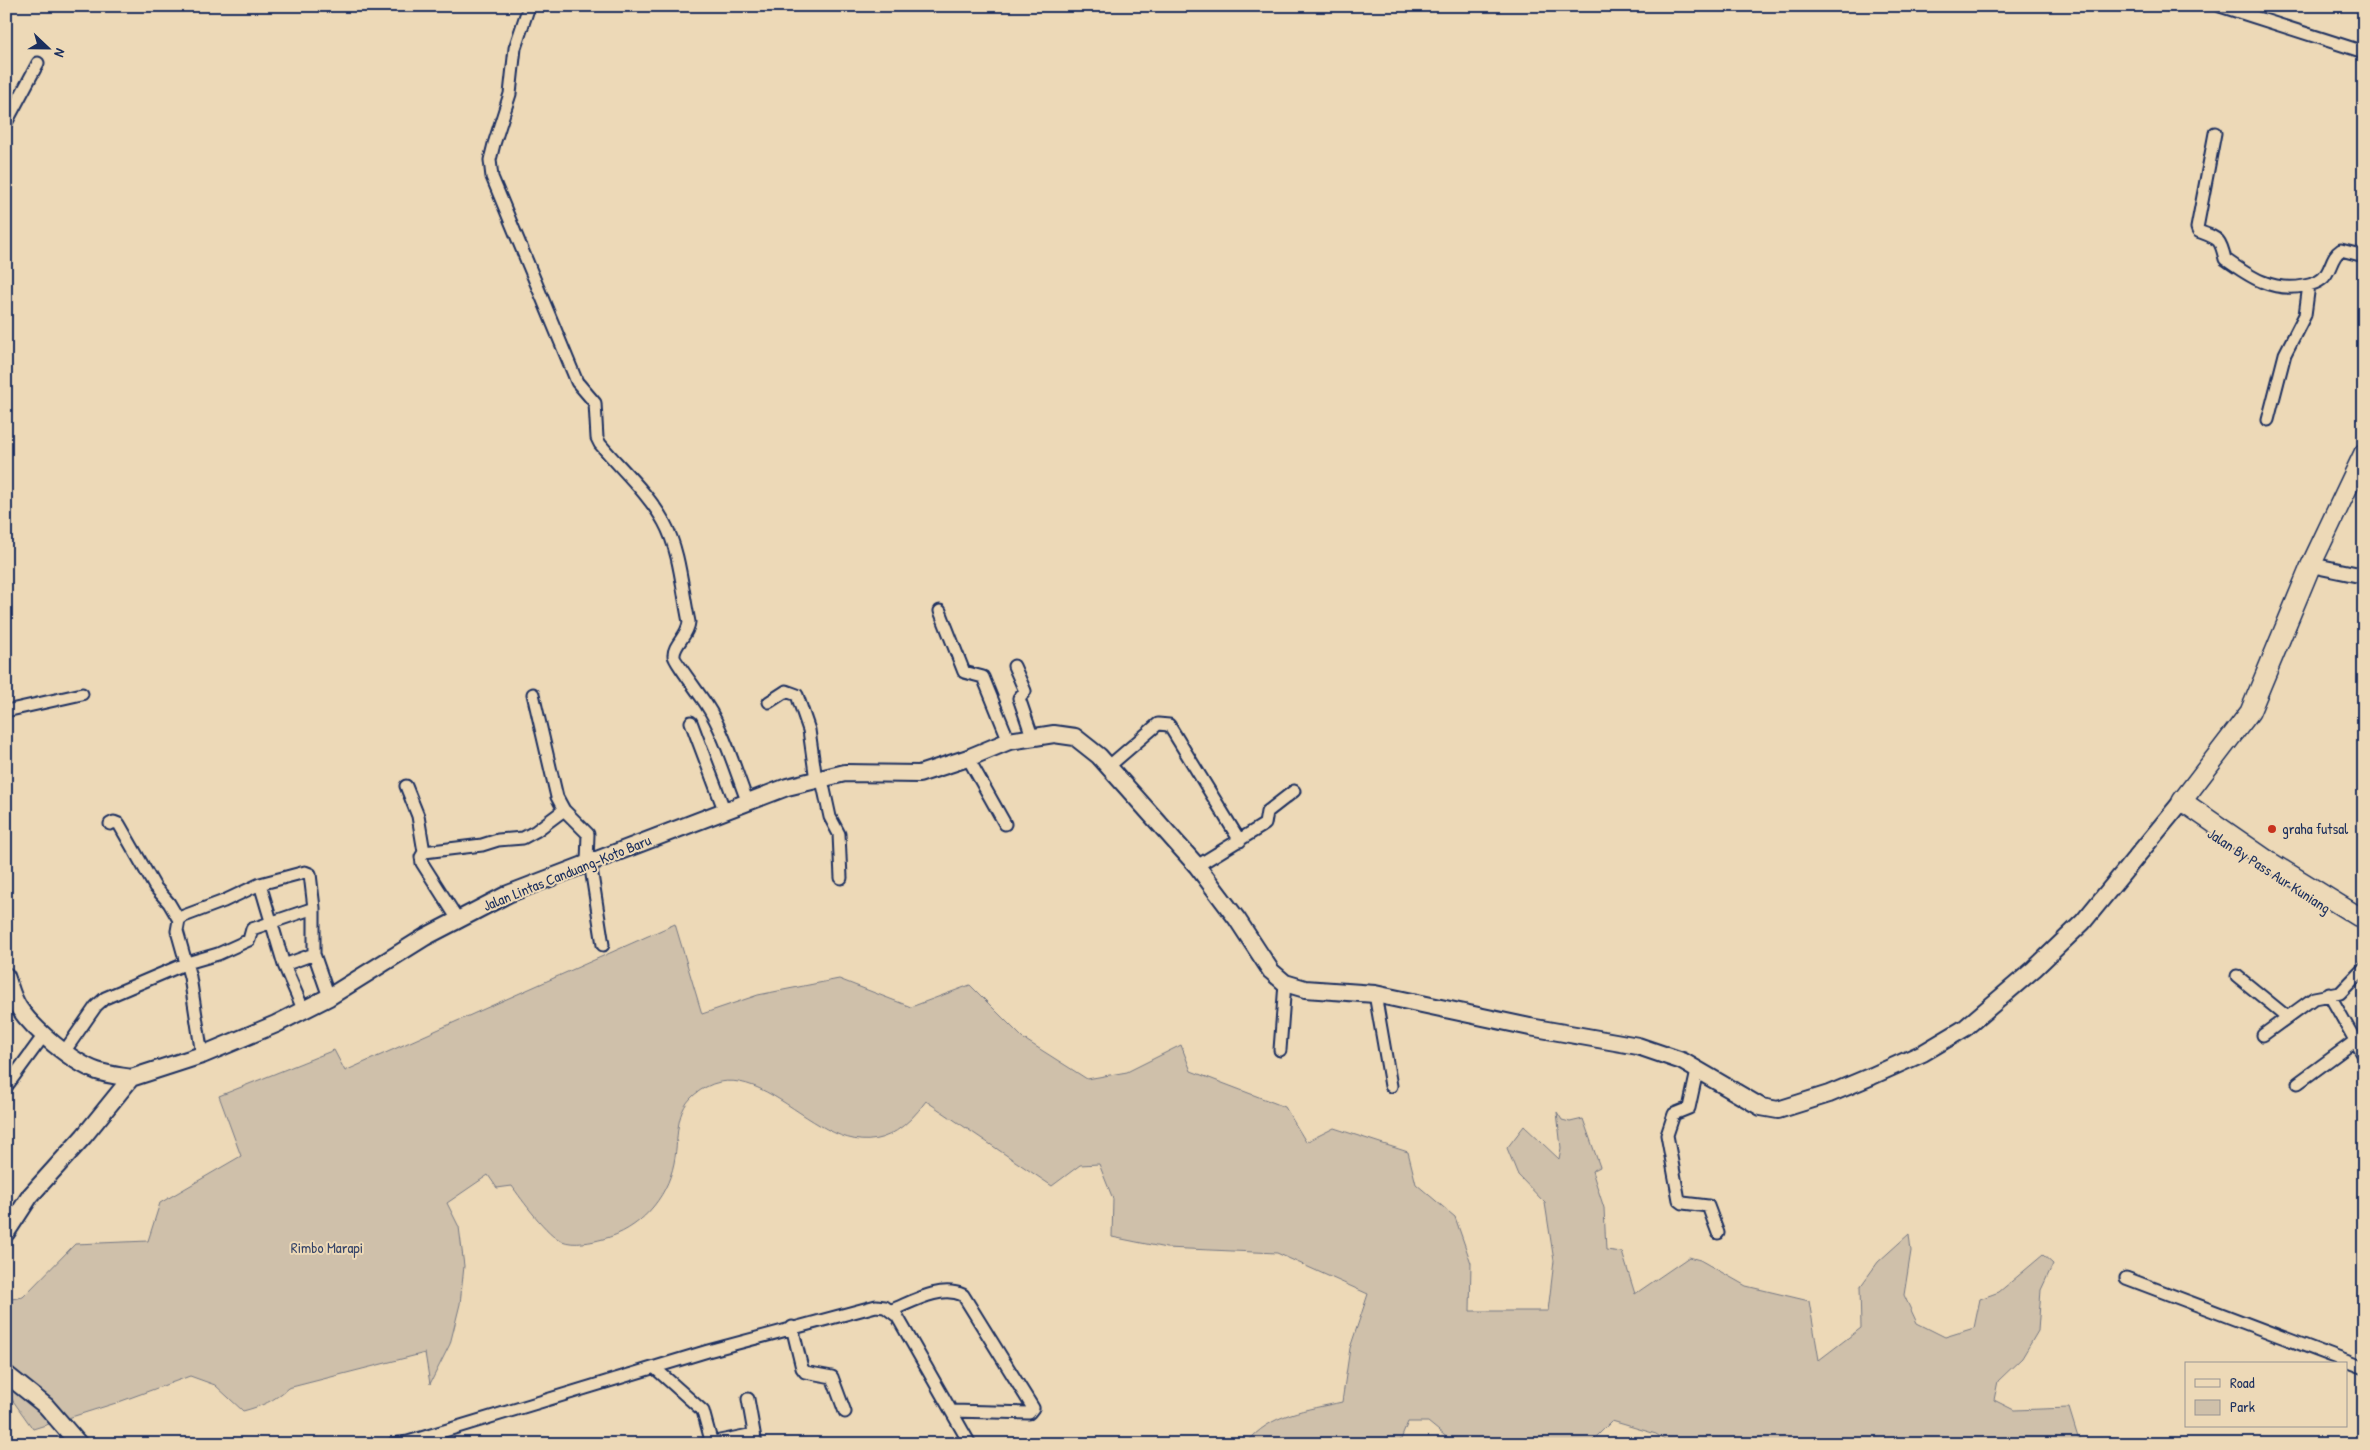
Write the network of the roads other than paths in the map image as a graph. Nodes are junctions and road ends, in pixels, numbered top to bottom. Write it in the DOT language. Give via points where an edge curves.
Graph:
graph roads {
  1 [pos="529,6"];
  2 [pos="2220,6"];
  3 [pos="2364,52"];
  4 [pos="38,63"];
  5 [pos="6,123"];
  6 [pos="2215,133"];
  7 [pos="2364,256"];
  8 [pos="2309,285"];
  9 [pos="2268,420"];
  10 [pos="2364,453"];
  11 [pos="2311,565"];
  12 [pos="2364,576"];
  13 [pos="940,611"];
  14 [pos="1014,666"];
  15 [pos="82,694"];
  16 [pos="533,694"];
  17 [pos="769,702"];
  18 [pos="6,711"];
  19 [pos="691,722"];
  20 [pos="1032,736"];
  21 [pos="1009,741"];
  22 [pos="968,758"];
  23 [pos="1103,761"];
  24 [pos="819,780"];
  25 [pos="406,786"];
  26 [pos="1294,791"];
  27 [pos="748,803"];
  28 [pos="2179,806"];
  29 [pos="564,810"];
  30 [pos="725,812"];
  31 [pos="110,824"];
  32 [pos="1005,824"];
  33 [pos="1240,841"];
  34 [pos="424,852"];
  35 [pos="588,862"];
  36 [pos="1197,866"];
  37 [pos="842,878"];
  38 [pos="260,884"];
  39 [pos="314,908"];
  40 [pos="457,918"];
  41 [pos="179,920"];
  42 [pos="2364,920"];
  43 [pos="272,923"];
  44 [pos="2364,932"];
  45 [pos="603,945"];
  46 [pos="314,954"];
  47 [pos="187,963"];
  48 [pos="284,965"];
  49 [pos="2364,968"];
  50 [pos="6,976"];
  51 [pos="2237,976"];
  52 [pos="1285,983"];
  53 [pos="1375,994"];
  54 [pos="2329,994"];
  55 [pos="329,997"];
  56 [pos="304,1010"];
  57 [pos="2286,1016"];
  58 [pos="2263,1035"];
  59 [pos="44,1036"];
  60 [pos="2355,1041"];
  61 [pos="1280,1050"];
  62 [pos="64,1052"];
  63 [pos="202,1055"];
  64 [pos="2364,1056"];
  65 [pos="96,1071"];
  66 [pos="1697,1071"];
  67 [pos="132,1078"];
  68 [pos="2298,1083"];
  69 [pos="1391,1086"];
  70 [pos="6,1087"];
  71 [pos="113,1098"];
  72 [pos="6,1233"];
  73 [pos="1718,1233"];
  74 [pos="2126,1278"];
  75 [pos="892,1310"];
  76 [pos="792,1327"];
  77 [pos="656,1368"];
  78 [pos="2364,1368"];
  79 [pos="6,1374"];
  80 [pos="748,1399"];
  81 [pos="952,1411"];
  82 [pos="845,1412"];
  83 [pos="755,1439"];
  84 [pos="709,1443"];
  85 [pos="79,1444"];
  86 [pos="393,1444"];
  87 [pos="970,1444"];
  1 -- 27 [label="street" via="515,48 510,94 490,160 492,177 577,382 595,403 600,444 664,521 673,544 689,622 689,630 673,654 674,659 713,715"];
  2 -- 3 [label="street"];
  4 -- 5 [label="street"];
  6 -- 8 [label="street" via="2198,232 2217,238 2225,259 2251,278 2269,286 2290,288"];
  7 -- 8 [label="street" via="2342,250 2336,254 2325,276"];
  8 -- 9 [label="street" via="2305,316 2284,354"];
  10 -- 11 [label="highway"];
  11 -- 12 [label="street"];
  11 -- 28 [label="highway" via="2250,712"];
  13 -- 21 [label="street" via="964,672 983,677"];
  14 -- 20 [label="street" via="1025,691 1018,698"];
  15 -- 18 [label="street"];
  16 -- 29 [label="street" via="557,797"];
  17 -- 24 [label="street" via="786,691 797,695 809,730"];
  19 -- 30 [label="street"];
  20 -- 21 [label="main road, Jalan Lintas Canduang-Koto Baru"];
  20 -- 23 [label="main road, Jalan Lintas Canduang-Koto Baru" via="1069,735 1081,741"];
  21 -- 22 [label="main road, Jalan Lintas Canduang-Koto Baru"];
  22 -- 24 [label="main road, Jalan Lintas Canduang-Koto Baru" via="919,774 845,773"];
  22 -- 32 [label="street"];
  23 -- 33 [label="street" via="1158,724 1170,725"];
  23 -- 36 [label="main road, Jalan Lintas Canduang-Koto Baru"];
  24 -- 27 [label="main road, Jalan Lintas Canduang-Koto Baru" via="787,787"];
  24 -- 37 [label="street" via="830,817 839,834"];
  25 -- 34 [label="street" via="418,816"];
  26 -- 33 [label="street" via="1267,812 1265,824"];
  27 -- 30 [label="main road, Jalan Lintas Canduang-Koto Baru"];
  28 -- 42 [label="highway, Jalan By Pass Aur Kuniang"];
  28 -- 44 [label="highway, Jalan By Pass Aur Kuniang"];
  28 -- 66 [label="main road" via="2061,944 1965,1028 1938,1045 1829,1094 1778,1110 1761,1107"];
  29 -- 34 [label="street" via="523,838"];
  29 -- 35 [label="street" via="588,834"];
  30 -- 35 [label="main road, Jalan Lintas Canduang-Koto Baru"];
  31 -- 41 [label="street" via="119,824 155,887"];
  33 -- 36 [label="street"];
  34 -- 40 [label="street" via="421,857 424,868"];
  35 -- 40 [label="main road, Jalan Lintas Canduang-Koto Baru"];
  35 -- 45 [label="street"];
  36 -- 52 [label="main road, Jalan Lintas Canduang-Koto Baru" via="1232,911 1270,972"];
  38 -- 39 [label="street" via="305,872 310,874"];
  38 -- 41 [label="street"];
  38 -- 43 [label="street"];
  39 -- 43 [label="street"];
  39 -- 46 [label="street"];
  40 -- 55 [label="main road, Jalan Lintas Canduang-Koto Baru"];
  41 -- 47 [label="street" via="177,931"];
  43 -- 47 [label="street" via="252,929 249,940"];
  43 -- 48 [label="street"];
  46 -- 48 [label="street"];
  46 -- 55 [label="street"];
  47 -- 62 [label="street" via="105,998"];
  47 -- 63 [label="street"];
  48 -- 56 [label="street"];
  49 -- 54 [label="street" via="2344,990"];
  50 -- 59 [label="main road" via="19,1008"];
  51 -- 57 [label="street"];
  52 -- 53 [label="main road" via="1305,989"];
  52 -- 61 [label="street"];
  53 -- 66 [label="main road" via="1638,1046 1682,1061"];
  53 -- 69 [label="street"];
  54 -- 57 [label="street" via="2318,996"];
  54 -- 60 [label="street"];
  55 -- 56 [label="main road, Jalan Lintas Canduang-Koto Baru"];
  56 -- 63 [label="main road, Jalan Lintas Canduang-Koto Baru"];
  57 -- 58 [label="street"];
  59 -- 62 [label="main road"];
  59 -- 70 [label="street"];
  60 -- 64 [label="street"];
  60 -- 68 [label="street"];
  62 -- 65 [label="main road"];
  63 -- 67 [label="main road, Jalan Lintas Canduang-Koto Baru"];
  65 -- 67 [label="main road"];
  65 -- 71 [label="main road"];
  66 -- 73 [label="street" via="1689,1108 1674,1114 1667,1135 1679,1200 1708,1206"];
  67 -- 71 [label="main road, Jalan Lintas Canduang-Koto Baru"];
  71 -- 72 [label="main road, Jalan Lintas Canduang-Koto Baru" via="30,1196"];
  74 -- 78 [label="street"];
  75 -- 76 [label="street" via="876,1306"];
  75 -- 81 [label="street"];
  75 -- 81 [label="street" via="940,1291 963,1295 1033,1408 1029,1413"];
  76 -- 77 [label="street"];
  76 -- 82 [label="street" via="802,1368 809,1374 832,1377"];
  77 -- 84 [label="street" via="703,1411"];
  77 -- 86 [label="street"];
  79 -- 85 [label="main road" via="51,1411"];
  80 -- 83 [label="street"];
  81 -- 87 [label="street"];
  83 -- 84 [label="street"];
}
